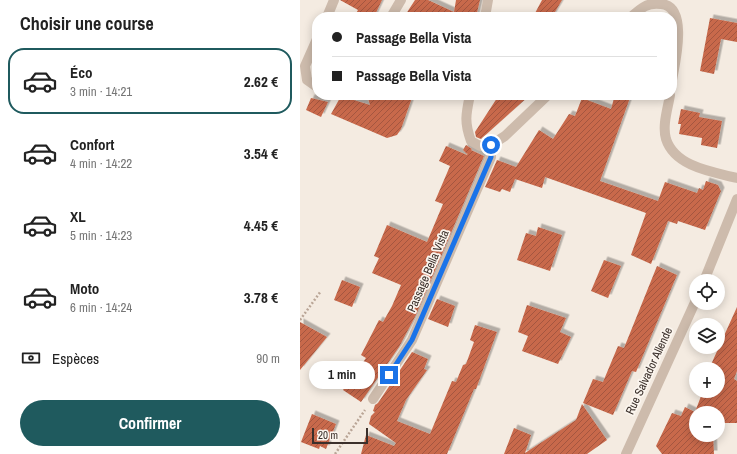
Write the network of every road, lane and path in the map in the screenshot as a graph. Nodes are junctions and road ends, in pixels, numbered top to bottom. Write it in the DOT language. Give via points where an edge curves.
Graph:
graph roads {
  1 [pos="334,0"];
  2 [pos="401,0"];
  3 [pos="488,0"];
  4 [pos="329,12"];
  5 [pos="394,12"];
  6 [pos="486,12"];
  7 [pos="636,12"];
  8 [pos="674,12"];
  9 [pos="677,23"];
  10 [pos="677,44"];
  11 [pos="312,50"];
  12 [pos="312,84"];
  13 [pos="469,100"];
  14 [pos="543,100"];
  15 [pos="669,100"];
  16 [pos="491,145"];
  17 [pos="737,178"];
  18 [pos="737,199"];
  19 [pos="707,274"];
  20 [pos="321,291"];
  21 [pos="691,310"];
  22 [pos="300,320"];
  23 [pos="373,399"];
  24 [pos="362,415"];
  25 [pos="335,454"];
  26 [pos="626,454"];
  1 -- 4 [label="street"];
  2 -- 5 [label="street"];
  3 -- 6 [label="street"];
  7 -- 8 [label="street" via="653,3 665,4"];
  9 -- 10 [label="street"];
  11 -- 12 [label="street" via="305,66 307,80"];
  13 -- 16 [label="street" via="465,119 471,141 480,146"];
  14 -- 16 [label="street" via="505,136"];
  15 -- 17 [label="street" via="665,125 666,138 679,157 699,169"];
  16 -- 23 [label="street, Passage Bella Vista" via="491,157 412,340"];
  18 -- 19 [label="street"];
  20 -- 22 [label="path"];
  21 -- 26 [label="street, Rue Salvador Allende"];
  24 -- 25 [label="path"];
}
